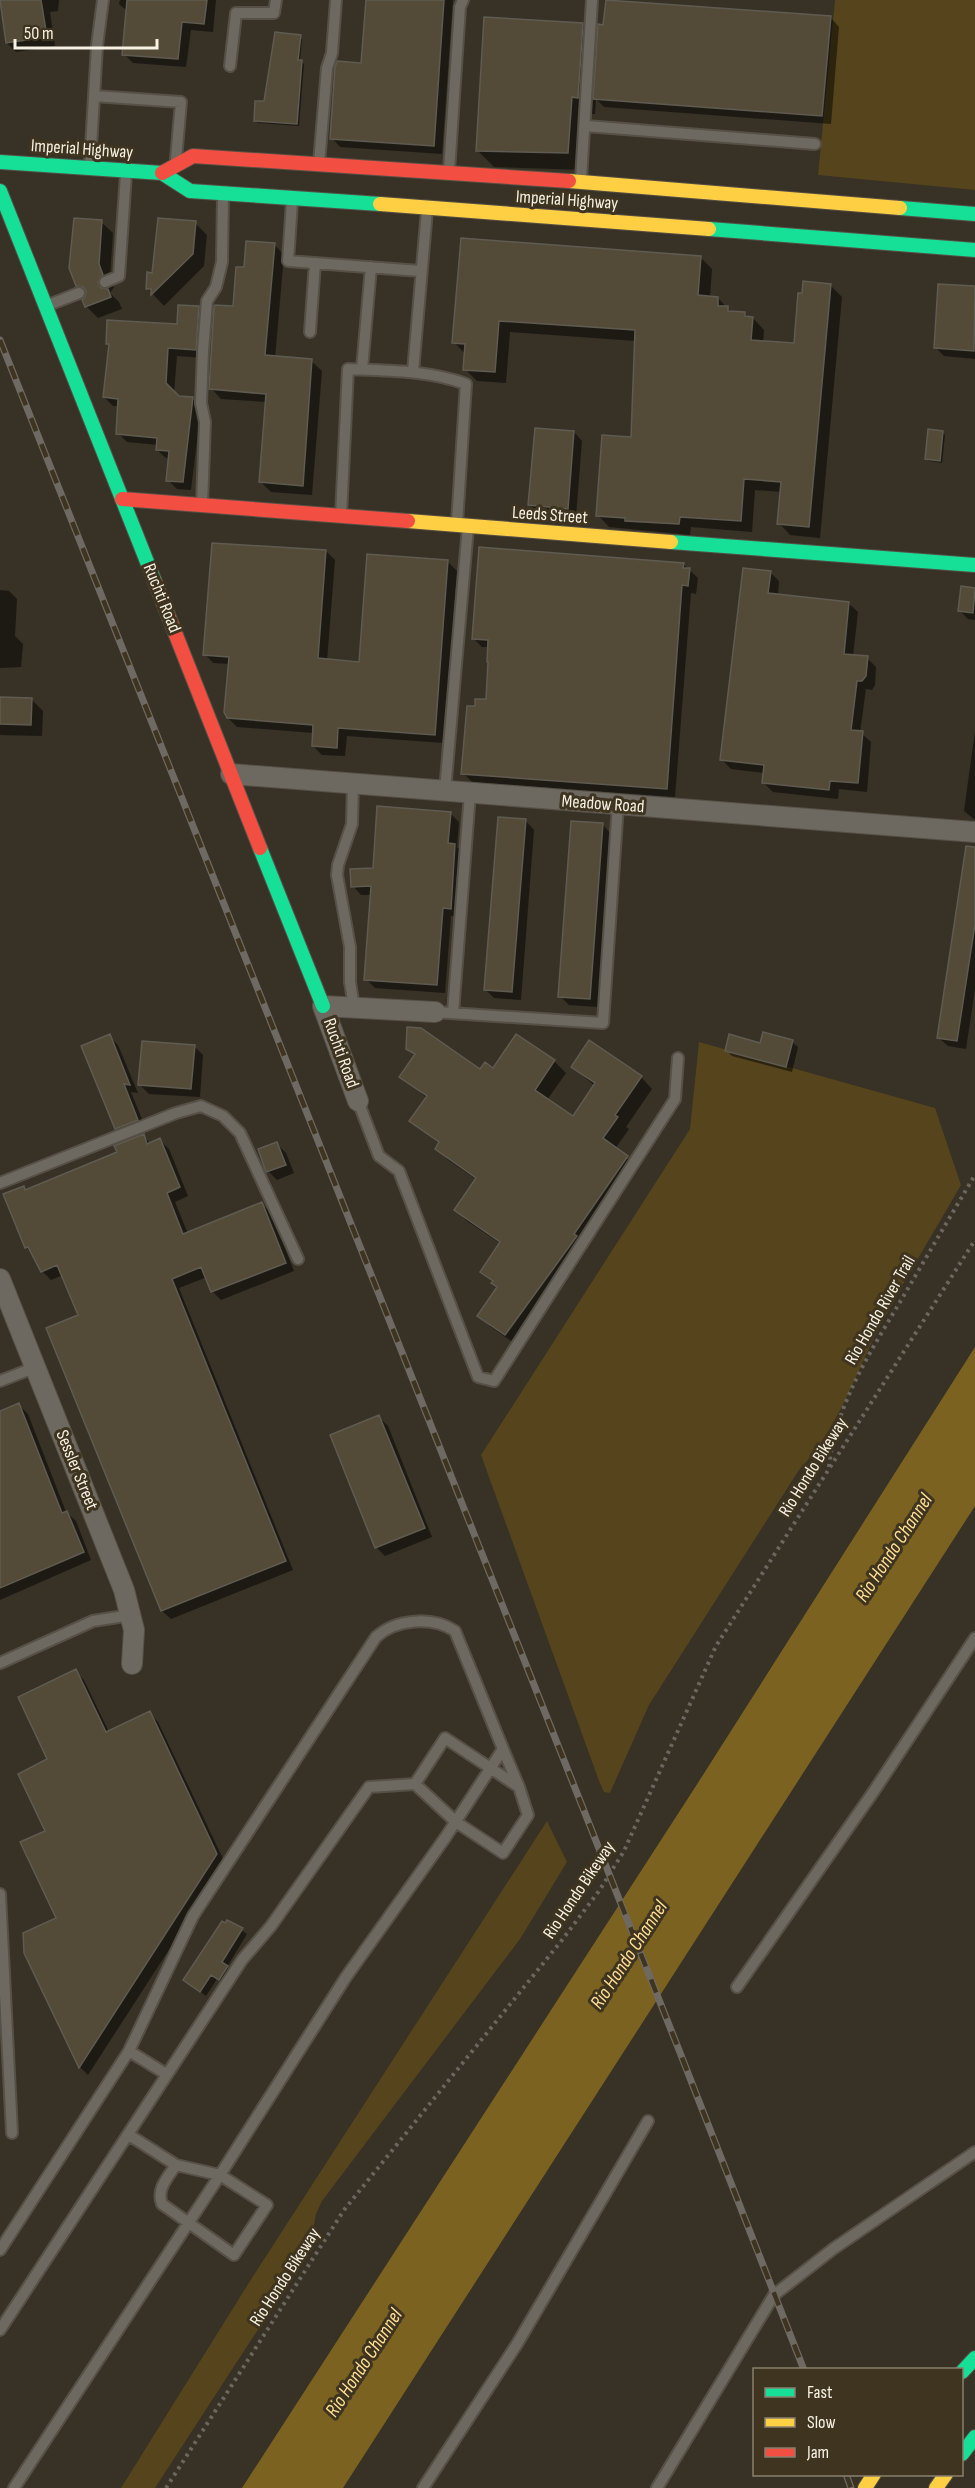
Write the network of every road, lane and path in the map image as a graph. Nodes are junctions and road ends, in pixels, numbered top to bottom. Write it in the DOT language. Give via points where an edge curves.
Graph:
graph roads {
  1 [pos="103,0"];
  2 [pos="276,0"];
  3 [pos="336,0"];
  4 [pos="463,0"];
  5 [pos="592,0"];
  6 [pos="230,66"];
  7 [pos="94,96"];
  8 [pos="586,126"];
  9 [pos="815,144"];
  10 [pos="0,162"];
  11 [pos="176,165"];
  12 [pos="319,165"];
  13 [pos="90,168"];
  14 [pos="127,171"];
  15 [pos="162,173"];
  16 [pos="449,175"];
  17 [pos="580,183"];
  18 [pos="0,191"];
  19 [pos="223,193"];
  20 [pos="292,198"];
  21 [pos="841,203"];
  22 [pos="427,207"];
  23 [pos="975,214"];
  24 [pos="838,239"];
  25 [pos="975,250"];
  26 [pos="315,263"];
  27 [pos="371,267"];
  28 [pos="420,271"];
  29 [pos="105,282"];
  30 [pos="79,293"];
  31 [pos="46,306"];
  32 [pos="310,332"];
  33 [pos="362,369"];
  34 [pos="413,372"];
  35 [pos="122,500"];
  36 [pos="202,507"];
  37 [pos="341,518"];
  38 [pos="462,527"];
  39 [pos="975,565"];
  40 [pos="231,774"];
  41 [pos="353,784"];
  42 [pos="445,791"];
  43 [pos="470,793"];
  44 [pos="618,805"];
  45 [pos="975,832"];
  46 [pos="323,1006"];
  47 [pos="354,1007"];
  48 [pos="444,1012"];
  49 [pos="678,1058"];
  50 [pos="358,1101"];
  51 [pos="975,1175"];
  52 [pos="0,1183"];
  53 [pos="975,1240"];
  54 [pos="298,1259"];
  55 [pos="0,1279"];
  56 [pos="36,1367"];
  57 [pos="0,1381"];
  58 [pos="829,1467"];
  59 [pos="131,1615"];
  60 [pos="975,1638"];
  61 [pos="0,1663"];
  62 [pos="132,1664"];
  63 [pos="503,1749"];
  64 [pos="490,1768"];
  65 [pos="415,1784"];
  66 [pos="519,1787"];
  67 [pos="456,1822"];
  68 [pos="0,1894"];
  69 [pos="737,1987"];
  70 [pos="129,2051"];
  71 [pos="166,2074"];
  72 [pos="648,2121"];
  73 [pos="12,2133"];
  74 [pos="129,2134"];
  75 [pos="975,2152"];
  76 [pos="176,2165"];
  77 [pos="220,2175"];
  78 [pos="188,2224"];
  79 [pos="0,2250"];
  80 [pos="0,2330"];
  81 [pos="975,2358"];
  82 [pos="963,2371"];
  83 [pos="975,2437"];
  84 [pos="963,2453"];
  85 [pos="945,2476"];
  86 [pos="14,2488"];
  87 [pos="166,2488"];
  88 [pos="423,2488"];
  89 [pos="657,2488"];
  90 [pos="936,2488"];
  1 -- 7 [label="lane"];
  2 -- 6 [label="lane" via="274,13 236,13"];
  3 -- 12 [label="lane"];
  4 -- 16 [label="lane"];
  5 -- 8 [label="lane"];
  7 -- 11 [label="lane" via="181,102"];
  7 -- 13 [label="lane"];
  8 -- 9 [label="lane"];
  8 -- 17 [label="lane"];
  10 -- 13 [label="main road, Imperial Highway"];
  11 -- 12 [label="main road, Imperial Highway" via="193,156"];
  11 -- 15 [label="main road, Imperial Highway"];
  12 -- 16 [label="main road, Imperial Highway"];
  13 -- 14 [label="main road, Imperial Highway"];
  14 -- 15 [label="main road, Imperial Highway"];
  14 -- 29 [label="lane" via="119,276"];
  15 -- 19 [label="main road, Imperial Highway" via="190,191"];
  16 -- 17 [label="main road, Imperial Highway"];
  17 -- 21 [label="main road, Imperial Highway"];
  18 -- 31 [label="main road, Ruchti Road"];
  19 -- 20 [label="main road, Imperial Highway"];
  19 -- 36 [label="lane" via="222,262 216,287 207,302 203,351"];
  20 -- 22 [label="main road, Imperial Highway"];
  20 -- 26 [label="lane" via="288,261"];
  21 -- 23 [label="main road, Imperial Highway"];
  21 -- 24 [label="main road"];
  22 -- 24 [label="main road, Imperial Highway"];
  22 -- 28 [label="lane"];
  24 -- 25 [label="main road, Imperial Highway"];
  26 -- 27 [label="lane"];
  26 -- 32 [label="lane"];
  27 -- 28 [label="lane"];
  27 -- 33 [label="lane"];
  28 -- 34 [label="lane"];
  30 -- 31 [label="lane"];
  31 -- 35 [label="main road, Ruchti Road"];
  33 -- 34 [label="lane"];
  33 -- 37 [label="lane" via="348,369"];
  34 -- 38 [label="lane" via="466,384"];
  35 -- 36 [label="main road, Leeds Street"];
  35 -- 40 [label="main road, Ruchti Road"];
  36 -- 37 [label="main road, Leeds Street"];
  37 -- 38 [label="main road, Leeds Street"];
  38 -- 39 [label="main road, Leeds Street"];
  38 -- 42 [label="lane" via="462,575"];
  40 -- 41 [label="street, Meadow Road"];
  40 -- 46 [label="main road, Ruchti Road"];
  41 -- 42 [label="street, Meadow Road"];
  41 -- 47 [label="lane" via="352,824 337,875 350,947"];
  42 -- 43 [label="street, Meadow Road"];
  43 -- 44 [label="street, Meadow Road"];
  43 -- 48 [label="lane"];
  44 -- 45 [label="street, Meadow Road"];
  44 -- 48 [label="lane" via="603,1023"];
  46 -- 47 [label="street, Ruchti Road"];
  46 -- 50 [label="street, Ruchti Road"];
  47 -- 48 [label="street, Ruchti Road"];
  49 -- 50 [label="lane" via="675,1099 494,1381 478,1377 399,1171 379,1156"];
  51 -- 58 [label="path, Rio Hondo River Trail" via="871,1349 831,1444"];
  52 -- 54 [label="lane" via="201,1106 223,1116 240,1133"];
  53 -- 58 [label="path, Rio Hondo Bikeway"];
  55 -- 56 [label="street, Sessler Street"];
  56 -- 57 [label="lane"];
  56 -- 59 [label="street, Sessler Street"];
  58 -- 87 [label="path, Rio Hondo Bikeway" via="716,1646 624,1851 599,1891 344,2210"];
  59 -- 61 [label="lane" via="93,1621"];
  59 -- 62 [label="street, Sessler Street"];
  60 -- 69 [label="lane"];
  63 -- 64 [label="lane"];
  63 -- 66 [label="lane"];
  63 -- 70 [label="lane" via="455,1631 418,1622 378,1634 193,1916"];
  64 -- 65 [label="lane" via="445,1738"];
  64 -- 66 [label="lane"];
  64 -- 67 [label="lane"];
  65 -- 67 [label="lane"];
  65 -- 71 [label="lane" via="369,1787 271,1926 242,1960"];
  66 -- 67 [label="lane" via="528,1815 503,1853"];
  67 -- 77 [label="lane" via="346,1977"];
  68 -- 73 [label="lane"];
  70 -- 71 [label="lane"];
  70 -- 79 [label="lane"];
  71 -- 74 [label="lane"];
  72 -- 88 [label="lane" via="517,2344"];
  74 -- 76 [label="lane"];
  74 -- 80 [label="lane"];
  75 -- 89 [label="lane" via="774,2295"];
  76 -- 77 [label="lane"];
  76 -- 78 [label="lane" via="160,2188 160,2199 165,2208"];
  77 -- 78 [label="lane"];
  77 -- 78 [label="lane" via="267,2205 234,2254"];
  78 -- 86 [label="lane"];
  81 -- 82 [label="main road"];
  83 -- 84 [label="main road"];
  85 -- 90 [label="main road"];
}
